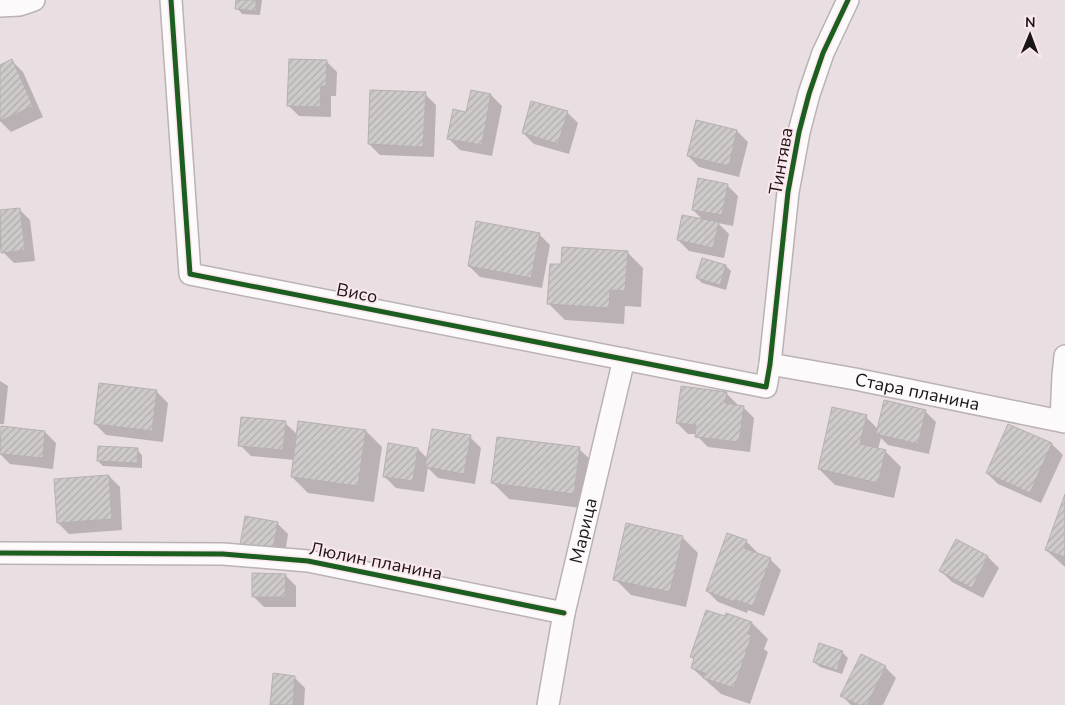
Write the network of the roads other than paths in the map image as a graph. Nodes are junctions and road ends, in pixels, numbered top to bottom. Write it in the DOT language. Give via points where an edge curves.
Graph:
graph roads {
  1 [pos="34,0"];
  2 [pos="171,0"];
  3 [pos="848,0"];
  4 [pos="0,6"];
  5 [pos="1065,356"];
  6 [pos="624,358"];
  7 [pos="770,364"];
  8 [pos="1063,422"];
  9 [pos="0,553"];
  10 [pos="564,613"];
  11 [pos="548,705"];
  1 -- 4 [label="street"];
  2 -- 6 [label="street, Висо" via="190,274"];
  3 -- 7 [label="street, Тинтява" via="823,53 799,132 788,192"];
  5 -- 8 [label="street"];
  6 -- 7 [label="street, Висо" via="766,387"];
  6 -- 10 [label="street, Марица"];
  7 -- 8 [label="street, Стара планина"];
  9 -- 10 [label="street, Люлин планина" via="223,554 308,560"];
  10 -- 11 [label="street, Марица"];
}
